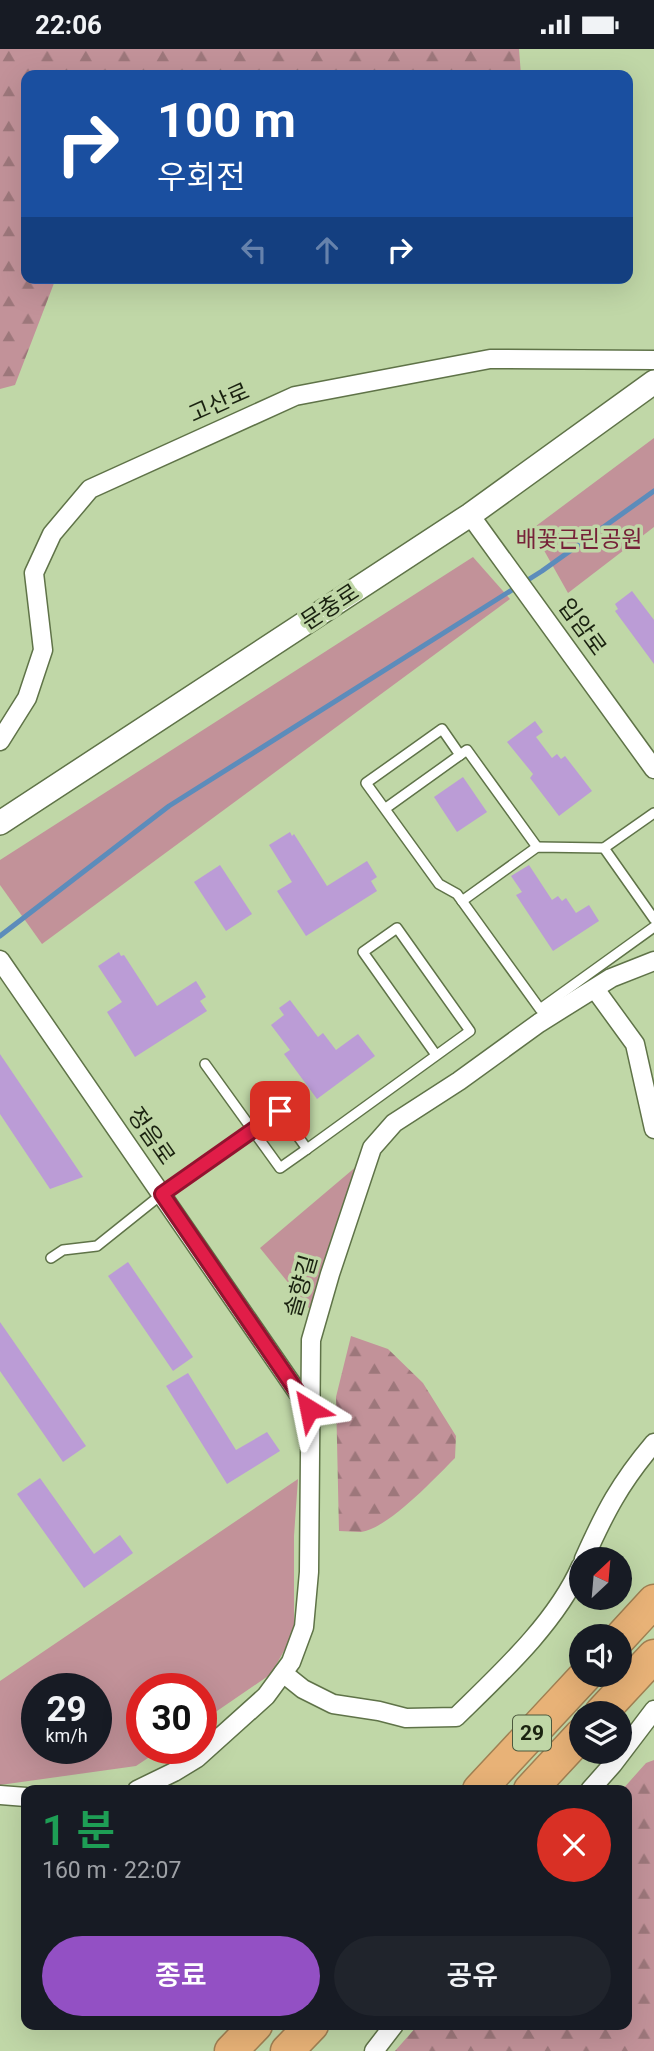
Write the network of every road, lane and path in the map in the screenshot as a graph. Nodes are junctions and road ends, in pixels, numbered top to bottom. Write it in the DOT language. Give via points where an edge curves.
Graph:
graph roads {
  1 [pos="654,360"];
  2 [pos="654,382"];
  3 [pos="470,515"];
  4 [pos="0,741"];
  5 [pos="460,755"];
  6 [pos="654,769"];
  7 [pos="386,808"];
  8 [pos="654,813"];
  9 [pos="0,823"];
  10 [pos="537,847"];
  11 [pos="604,848"];
  12 [pos="462,901"];
  13 [pos="654,919"];
  14 [pos="654,926"];
  15 [pos="0,960"];
  16 [pos="654,961"];
  17 [pos="595,989"];
  18 [pos="436,1055"];
  19 [pos="205,1064"];
  20 [pos="654,1129"];
  21 [pos="253,1130"];
  22 [pos="307,1149"];
  23 [pos="162,1194"];
  24 [pos="51,1258"];
  25 [pos="309,1409"];
  26 [pos="654,1443"];
  27 [pos="589,1547"];
  28 [pos="569,1592"];
  29 [pos="654,1601"];
  30 [pos="632,1625"];
  31 [pos="654,1656"];
  32 [pos="283,1673"];
  33 [pos="575,1687"];
  34 [pos="612,1701"];
  35 [pos="654,1710"];
  36 [pos="569,1748"];
  37 [pos="147,1785"];
  38 [pos="484,1785"];
  39 [pos="535,1785"];
  40 [pos="594,1785"];
  41 [pos="0,1795"];
  42 [pos="21,1797"];
  43 [pos="251,2030"];
  44 [pos="307,2030"];
  45 [pos="390,2030"];
  46 [pos="231,2051"];
  47 [pos="287,2051"];
  48 [pos="374,2051"];
  1 -- 4 [label="street, 고산로" via="491,359 295,396 90,489 52,534 34,573 44,650 27,698"];
  2 -- 3 [label="street, 문충로"];
  3 -- 6 [label="street, 입암로"];
  3 -- 9 [label="street, 문충로"];
  5 -- 7 [label="lane"];
  5 -- 7 [label="lane" via="442,729 366,783"];
  5 -- 10 [label="lane" via="467,750"];
  7 -- 12 [label="lane" via="439,884"];
  8 -- 11 [label="lane"];
  10 -- 11 [label="lane"];
  10 -- 12 [label="lane"];
  11 -- 13 [label="lane"];
  12 -- 14 [label="lane" via="540,1009"];
  15 -- 23 [label="street, 정음로"];
  16 -- 17 [label="street, 솔향길"];
  17 -- 20 [label="street" via="635,1044"];
  17 -- 25 [label="street, 솔향길" via="394,1123 372,1148 311,1340"];
  18 -- 18 [label="lane" via="470,1031 397,928 363,952"];
  18 -- 22 [label="lane"];
  19 -- 21 [label="lane"];
  21 -- 22 [label="lane" via="280,1111"];
  21 -- 22 [label="lane" via="280,1168"];
  21 -- 23 [label="lane"];
  23 -- 24 [label="lane" via="97,1246 63,1250"];
  23 -- 25 [label="street, 정음로"];
  25 -- 32 [label="street, 솔향길" via="307,1599 304,1626"];
  26 -- 27 [label="street" via="629,1472"];
  28 -- 32 [label="street" via="456,1717 406,1718 334,1704"];
  29 -- 30 [label="highway"];
  31 -- 34 [label="highway"];
  32 -- 37 [label="street, 솔향길" via="266,1696 197,1758"];
  33 -- 38 [label="highway, 29"];
  35 -- 40 [label="street"];
  36 -- 39 [label="highway, 29"];
  41 -- 42 [label="street"];
  43 -- 46 [label="highway"];
  44 -- 47 [label="highway"];
  45 -- 48 [label="street"];
}
